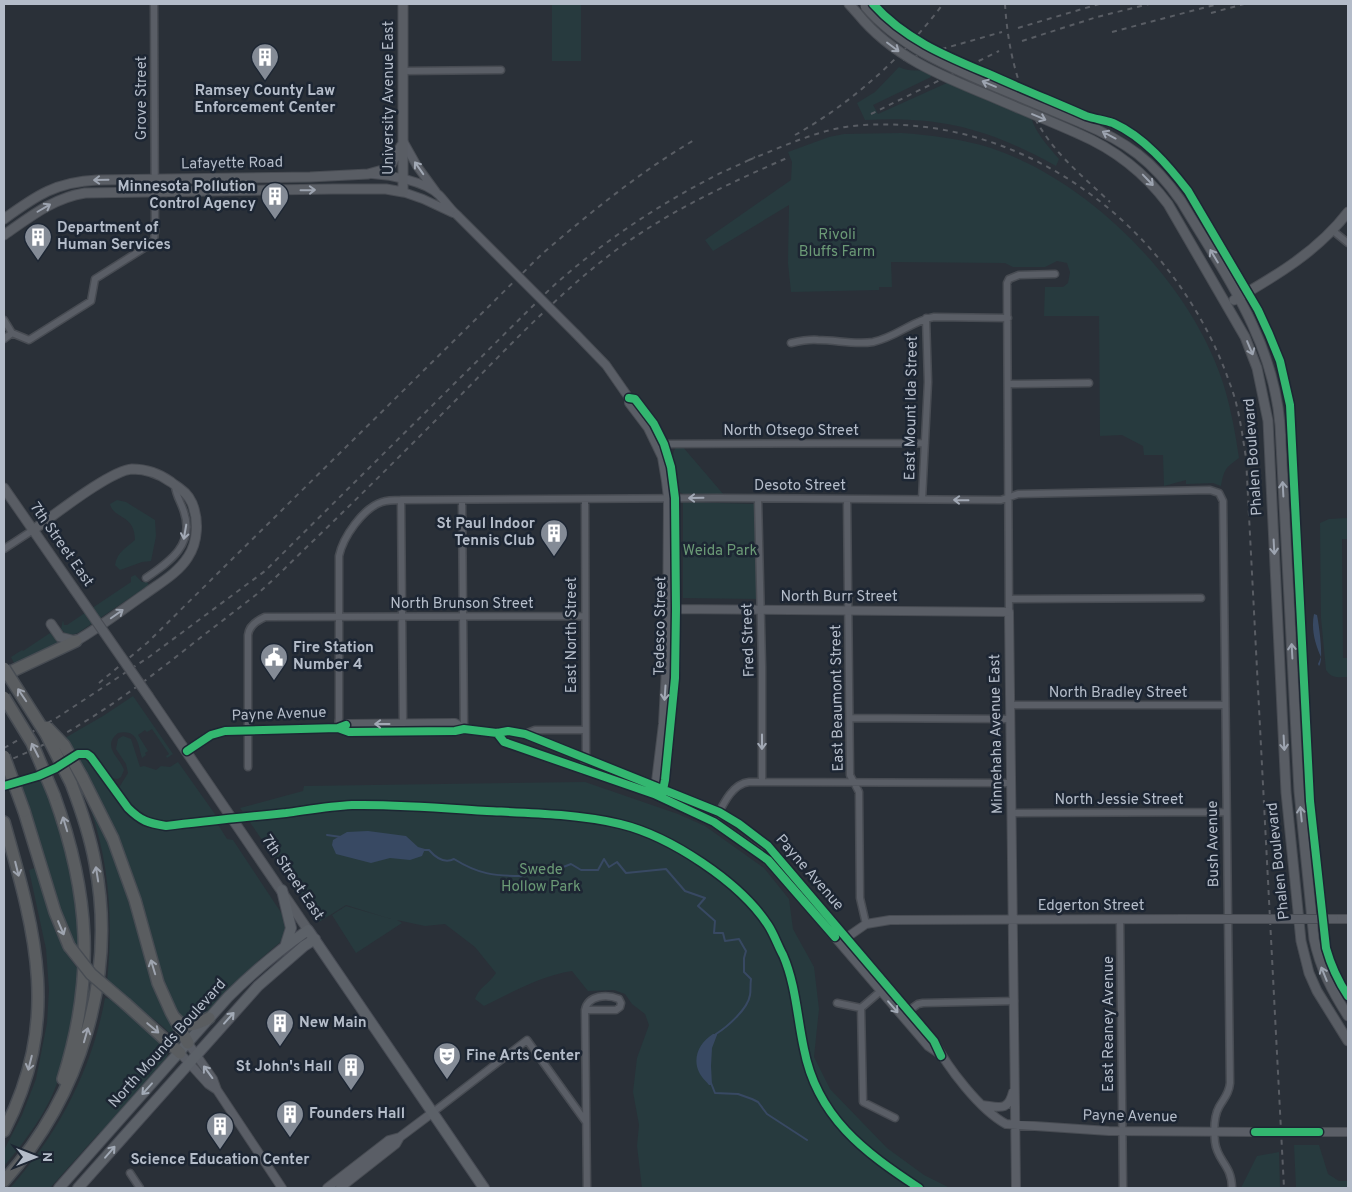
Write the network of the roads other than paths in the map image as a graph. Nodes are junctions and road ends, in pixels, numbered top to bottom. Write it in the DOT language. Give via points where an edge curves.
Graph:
graph roads {
  1 [pos="154,4"];
  2 [pos="403,4"];
  3 [pos="849,4"];
  4 [pos="864,5"];
  5 [pos="403,70"];
  6 [pos="501,70"];
  7 [pos="403,141"];
  8 [pos="368,174"];
  9 [pos="154,179"];
  10 [pos="403,179"];
  11 [pos="154,191"];
  12 [pos="403,192"];
  13 [pos="438,194"];
  14 [pos="1348,212"];
  15 [pos="457,215"];
  16 [pos="4,219"];
  17 [pos="1332,230"];
  18 [pos="4,235"];
  19 [pos="1348,243"];
  20 [pos="1055,274"];
  21 [pos="1239,298"];
  22 [pos="1227,304"];
  23 [pos="926,318"];
  24 [pos="1008,318"];
  25 [pos="4,320"];
  26 [pos="12,333"];
  27 [pos="4,339"];
  28 [pos="791,343"];
  29 [pos="1089,383"];
  30 [pos="1008,384"];
  31 [pos="925,443"];
  32 [pos="660,445"];
  33 [pos="665,456"];
  34 [pos="175,486"];
  35 [pos="4,488"];
  36 [pos="1218,493"];
  37 [pos="1009,497"];
  38 [pos="671,498"];
  39 [pos="758,498"];
  40 [pos="848,499"];
  41 [pos="922,499"];
  42 [pos="401,500"];
  43 [pos="462,500"];
  44 [pos="585,500"];
  45 [pos="33,530"];
  46 [pos="4,549"];
  47 [pos="146,578"];
  48 [pos="1201,598"];
  49 [pos="1009,599"];
  50 [pos="672,609"];
  51 [pos="761,610"];
  52 [pos="848,611"];
  53 [pos="1009,612"];
  54 [pos="402,616"];
  55 [pos="463,616"];
  56 [pos="585,616"];
  57 [pos="339,617"];
  58 [pos="51,624"];
  59 [pos="76,641"];
  60 [pos="4,668"];
  61 [pos="4,676"];
  62 [pos="4,697"];
  63 [pos="1011,705"];
  64 [pos="1225,705"];
  65 [pos="32,711"];
  66 [pos="850,718"];
  67 [pos="1010,719"];
  68 [pos="403,724"];
  69 [pos="338,728"];
  70 [pos="464,729"];
  71 [pos="248,730"];
  72 [pos="585,730"];
  73 [pos="497,733"];
  74 [pos="525,734"];
  75 [pos="187,751"];
  76 [pos="4,756"];
  77 [pos="586,759"];
  78 [pos="248,767"];
  79 [pos="582,770"];
  80 [pos="762,781"];
  81 [pos="854,783"];
  82 [pos="1011,784"];
  83 [pos="660,787"];
  84 [pos="658,796"];
  85 [pos="720,812"];
  86 [pos="1226,812"];
  87 [pos="1012,813"];
  88 [pos="4,822"];
  89 [pos="714,822"];
  90 [pos="282,890"];
  91 [pos="1348,919"];
  92 [pos="1013,920"];
  93 [pos="1120,920"];
  94 [pos="866,924"];
  95 [pos="308,930"];
  96 [pos="846,937"];
  97 [pos="315,939"];
  98 [pos="840,942"];
  99 [pos="286,944"];
  100 [pos="883,989"];
  101 [pos="1014,1001"];
  102 [pos="837,1003"];
  103 [pos="862,1008"];
  104 [pos="585,1010"];
  105 [pos="908,1011"];
  106 [pos="171,1012"];
  107 [pos="1348,1016"];
  108 [pos="209,1018"];
  109 [pos="1348,1041"];
  110 [pos="188,1043"];
  111 [pos="180,1053"];
  112 [pos="196,1054"];
  113 [pos="941,1056"];
  114 [pos="188,1063"];
  115 [pos="1015,1085"];
  116 [pos="217,1090"];
  117 [pos="982,1105"];
  118 [pos="54,1112"];
  119 [pos="432,1113"];
  120 [pos="895,1118"];
  121 [pos="586,1123"];
  122 [pos="1015,1125"];
  123 [pos="1122,1131"];
  124 [pos="4,1132"];
  125 [pos="1214,1132"];
  126 [pos="1348,1132"];
  127 [pos="400,1137"];
  128 [pos="130,1173"];
  129 [pos="4,1180"];
  130 [pos="58,1188"];
  131 [pos="78,1188"];
  132 [pos="140,1188"];
  133 [pos="282,1188"];
  134 [pos="327,1188"];
  135 [pos="340,1188"];
  136 [pos="484,1188"];
  137 [pos="587,1188"];
  138 [pos="1016,1188"];
  139 [pos="1123,1188"];
  140 [pos="1232,1188"];
  1 -- 9 [label="street, Grove Street"];
  2 -- 5 [label="main road, University Avenue East"];
  3 -- 22 [label="main road, Phalen Boulevard, one-way, bridge" via="878,35 916,62 1102,144 1122,157 1152,183 1168,204"];
  21 -- 4 [label="main road, Phalen Boulevard, one-way, bridge" via="1181,201 1148,161 1128,145 922,53 885,27"];
  5 -- 6 [label="street"];
  5 -- 7 [label="main road, University Avenue East"];
  7 -- 8 [label="main road" via="391,165"];
  7 -- 10 [label="main road, University Avenue East"];
  13 -- 7 [label="street, one-way"];
  8 -- 9 [label="main road, Lafayette Road"];
  8 -- 10 [label="street, Lafayette Road"];
  9 -- 11 [label="street, Grove Street"];
  9 -- 16 [label="main road, Lafayette Road, one-way" via="71,182 35,197"];
  10 -- 12 [label="main road, University Avenue East"];
  10 -- 13 [label="street, Lafayette Road"];
  11 -- 12 [label="main road, Lafayette Road, one-way" via="386,189"];
  18 -- 11 [label="main road, Lafayette Road, one-way" via="42,208 75,195"];
  11 -- 26 [label="street, Grove Street" via="154,240 95,279 91,301 29,340"];
  12 -- 15 [label="street, Lafayette Road"];
  13 -- 15 [label="street, Lafayette Road"];
  14 -- 17 [label="main road"];
  15 -- 32 [label="street, Lafayette Road, bridge" via="606,365"];
  17 -- 19 [label="street"];
  17 -- 21 [label="main road" via="1298,260"];
  20 -- 24 [label="street, Minnehaha Avenue East" via="1019,275 1009,279"];
  21 -- 22 [label="main road"];
  107 -- 21 [label="main road, Phalen Boulevard, one-way" via="1328,984 1314,939 1299,791 1279,405 1264,348"];
  22 -- 109 [label="main road, Phalen Boulevard, one-way" via="1252,353 1268,421 1286,792 1301,941 1317,991"];
  23 -- 24 [label="street"];
  23 -- 28 [label="street" via="899,333 872,342 818,340"];
  23 -- 31 [label="street, East Mount Ida Street"];
  24 -- 30 [label="street, Minnehaha Avenue East"];
  25 -- 26 [label="street"];
  26 -- 27 [label="street"];
  29 -- 30 [label="street"];
  30 -- 37 [label="street, Minnehaha Avenue East"];
  31 -- 32 [label="street, North Otsego Street"];
  31 -- 41 [label="street, East Mount Ida Street"];
  32 -- 33 [label="street, Lafayette Road"];
  33 -- 38 [label="street, Tedesco Street" via="673,479"];
  34 -- 45 [label="main road" via="144,470 119,472"];
  34 -- 47 [label="street, one-way" via="176,496 185,513 184,540 175,557"];
  59 -- 34 [label="main road, one-way" via="174,573 189,556 194,545 195,514 186,491"];
  35 -- 45 [label="main road, 7th Street East"];
  36 -- 37 [label="street, Desoto Street" via="1210,490 1018,494"];
  36 -- 64 [label="street, Bush Avenue" via="1222,501"];
  37 -- 41 [label="street, Desoto Street, one-way" via="1001,500"];
  37 -- 49 [label="street, Minnehaha Avenue East"];
  39 -- 38 [label="street, Desoto Street, one-way"];
  38 -- 44 [label="street, Desoto Street"];
  38 -- 50 [label="street, Tedesco Street"];
  39 -- 40 [label="street, Desoto Street"];
  39 -- 51 [label="street, Fred Street"];
  40 -- 41 [label="street, Desoto Street"];
  40 -- 52 [label="street, East Beaumont Street"];
  42 -- 43 [label="street, Desoto Street"];
  42 -- 54 [label="street"];
  42 -- 57 [label="street, Desoto Street" via="381,502 364,514 340,550"];
  43 -- 44 [label="street, Desoto Street"];
  43 -- 55 [label="street"];
  44 -- 56 [label="street, East North Street"];
  45 -- 46 [label="street"];
  45 -- 75 [label="main road, 7th Street East, bridge"];
  48 -- 49 [label="street"];
  49 -- 53 [label="street, Minnehaha Avenue East"];
  50 -- 51 [label="street, North Burr Street"];
  50 -- 83 [label="street, Tedesco Street"];
  51 -- 52 [label="street, North Burr Street"];
  51 -- 80 [label="street, Fred Street, one-way"];
  52 -- 53 [label="street, North Burr Street"];
  52 -- 66 [label="street, East Beaumont Street"];
  53 -- 63 [label="street, Minnehaha Avenue East"];
  54 -- 55 [label="street, North Brunson Street"];
  54 -- 57 [label="street, North Brunson Street"];
  54 -- 68 [label="street"];
  55 -- 56 [label="street, North Brunson Street"];
  55 -- 70 [label="street"];
  56 -- 72 [label="street, East North Street"];
  57 -- 69 [label="street"];
  57 -- 71 [label="street, North Brunson Street" via="265,617 249,630"];
  58 -- 59 [label="main road" via="60,637"];
  59 -- 61 [label="highway"];
  65 -- 60 [label="highway, one-way, bridge"];
  118 -- 62 [label="highway, one-way, bridge" via="78,1028 83,997 83,917 70,842 54,794 38,755"];
  63 -- 64 [label="street, North Bradley Street"];
  63 -- 67 [label="street, Minnehaha Avenue East"];
  64 -- 86 [label="street, Bush Avenue"];
  106 -- 65 [label="highway, one-way, bridge" via="156,976 113,839 64,745"];
  118 -- 65 [label="highway, one-way, bridge" via="70,1080 87,1032 98,984 101,913 96,864 86,825 54,747"];
  66 -- 67 [label="street"];
  66 -- 81 [label="street, East Beaumont Street" via="850,775"];
  67 -- 82 [label="street, Minnehaha Avenue East"];
  68 -- 69 [label="street, Payne Avenue, one-way" via="348,724"];
  68 -- 70 [label="street, Payne Avenue" via="455,723"];
  69 -- 70 [label="street, Payne Avenue" via="348,732"];
  69 -- 71 [label="street, Payne Avenue"];
  70 -- 73 [label="street, Payne Avenue"];
  71 -- 75 [label="street, Payne Avenue" via="215,733"];
  71 -- 78 [label="street"];
  72 -- 74 [label="street, Payne Avenue" via="535,730"];
  72 -- 77 [label="street, East North Street"];
  73 -- 74 [label="street, Payne Avenue"];
  73 -- 79 [label="street, Payne Avenue" via="504,742"];
  74 -- 77 [label="street, Payne Avenue"];
  75 -- 90 [label="main road, 7th Street East"];
  76 -- 111 [label="highway, one-way, bridge" via="54,912 69,946 90,974"];
  77 -- 79 [label="street, East North Street"];
  77 -- 83 [label="street, Payne Avenue"];
  79 -- 84 [label="street, Payne Avenue"];
  80 -- 81 [label="street"];
  80 -- 85 [label="street" via="742,782"];
  81 -- 82 [label="street"];
  81 -- 94 [label="street, East Beaumont Street" via="859,792 860,898"];
  82 -- 87 [label="street, Minnehaha Avenue East"];
  83 -- 84 [label="street, Tedesco Street"];
  83 -- 85 [label="street, Payne Avenue"];
  84 -- 89 [label="street, Payne Avenue"];
  85 -- 89 [label="street"];
  85 -- 96 [label="street, Payne Avenue" via="768,846"];
  86 -- 87 [label="street, North Jessie Street"];
  86 -- 125 [label="street, Bush Avenue" via="1230,1083 1227,1096 1217,1111"];
  87 -- 92 [label="street, Minnehaha Avenue East"];
  88 -- 124 [label="highway, one-way" via="33,936 39,988 30,1066"];
  89 -- 98 [label="street, Payne Avenue" via="768,860"];
  90 -- 95 [label="main road, 7th Street East"];
  90 -- 99 [label="main road" via="291,928"];
  91 -- 93 [label="street, Edgerton Street, bridge"];
  92 -- 93 [label="street, Edgerton Street"];
  92 -- 94 [label="street, Edgerton Street" via="890,920"];
  92 -- 101 [label="street, Minnehaha Avenue East"];
  93 -- 123 [label="street, East Reaney Avenue"];
  94 -- 96 [label="street, Edgerton Street"];
  95 -- 97 [label="main road, 7th Street East"];
  95 -- 99 [label="main road, North Mounds Boulevard"];
  96 -- 98 [label="street, Edgerton Street"];
  96 -- 100 [label="street, Payne Avenue"];
  112 -- 97 [label="main road, North Mounds Boulevard, one-way" via="258,986"];
  97 -- 119 [label="main road, 7th Street East"];
  98 -- 100 [label="street, Payne Avenue"];
  99 -- 108 [label="main road, North Mounds Boulevard"];
  100 -- 103 [label="street"];
  100 -- 105 [label="street, Payne Avenue"];
  100 -- 113 [label="street, Payne Avenue, one-way" via="928,1046"];
  101 -- 105 [label="street" via="923,1003"];
  101 -- 115 [label="street, Minnehaha Avenue East"];
  102 -- 103 [label="street"];
  103 -- 120 [label="street" via="863,1102"];
  104 -- 104 [label="street" via="616,1010 621,1003 614,997 594,998 586,1004"];
  104 -- 121 [label="street"];
  105 -- 113 [label="street, Payne Avenue" via="934,1041"];
  106 -- 108 [label="highway" via="179,1023 186,1025"];
  106 -- 110 [label="highway"];
  108 -- 110 [label="main road, North Mounds Boulevard"];
  110 -- 111 [label="main road, North Mounds Boulevard"];
  110 -- 112 [label="street"];
  111 -- 114 [label="street"];
  111 -- 130 [label="main road, North Mounds Boulevard, one-way"];
  112 -- 114 [label="main road, North Mounds Boulevard"];
  116 -- 112 [label="street, one-way"];
  113 -- 117 [label="street, Payne Avenue"];
  114 -- 116 [label="street"];
  131 -- 114 [label="main road, North Mounds Boulevard, one-way"];
  115 -- 117 [label="street" via="1007,1106"];
  115 -- 122 [label="street, Minnehaha Avenue East"];
  116 -- 133 [label="street"];
  117 -- 122 [label="street, Payne Avenue" via="992,1116"];
  118 -- 129 [label="highway" via="33,1145"];
  119 -- 121 [label="street" via="527,1040"];
  119 -- 127 [label="street"];
  119 -- 136 [label="main road, 7th Street East"];
  121 -- 137 [label="street"];
  122 -- 123 [label="street, Payne Avenue"];
  122 -- 138 [label="street, Minnehaha Avenue East"];
  123 -- 125 [label="street, Payne Avenue"];
  123 -- 139 [label="street, East Reaney Avenue"];
  125 -- 126 [label="street, Payne Avenue, bridge"];
  125 -- 140 [label="street, Bush Avenue" via="1216,1148 1229,1170"];
  127 -- 134 [label="street" via="389,1140"];
  127 -- 135 [label="street" via="396,1144"];
  128 -- 132 [label="street"];
}
